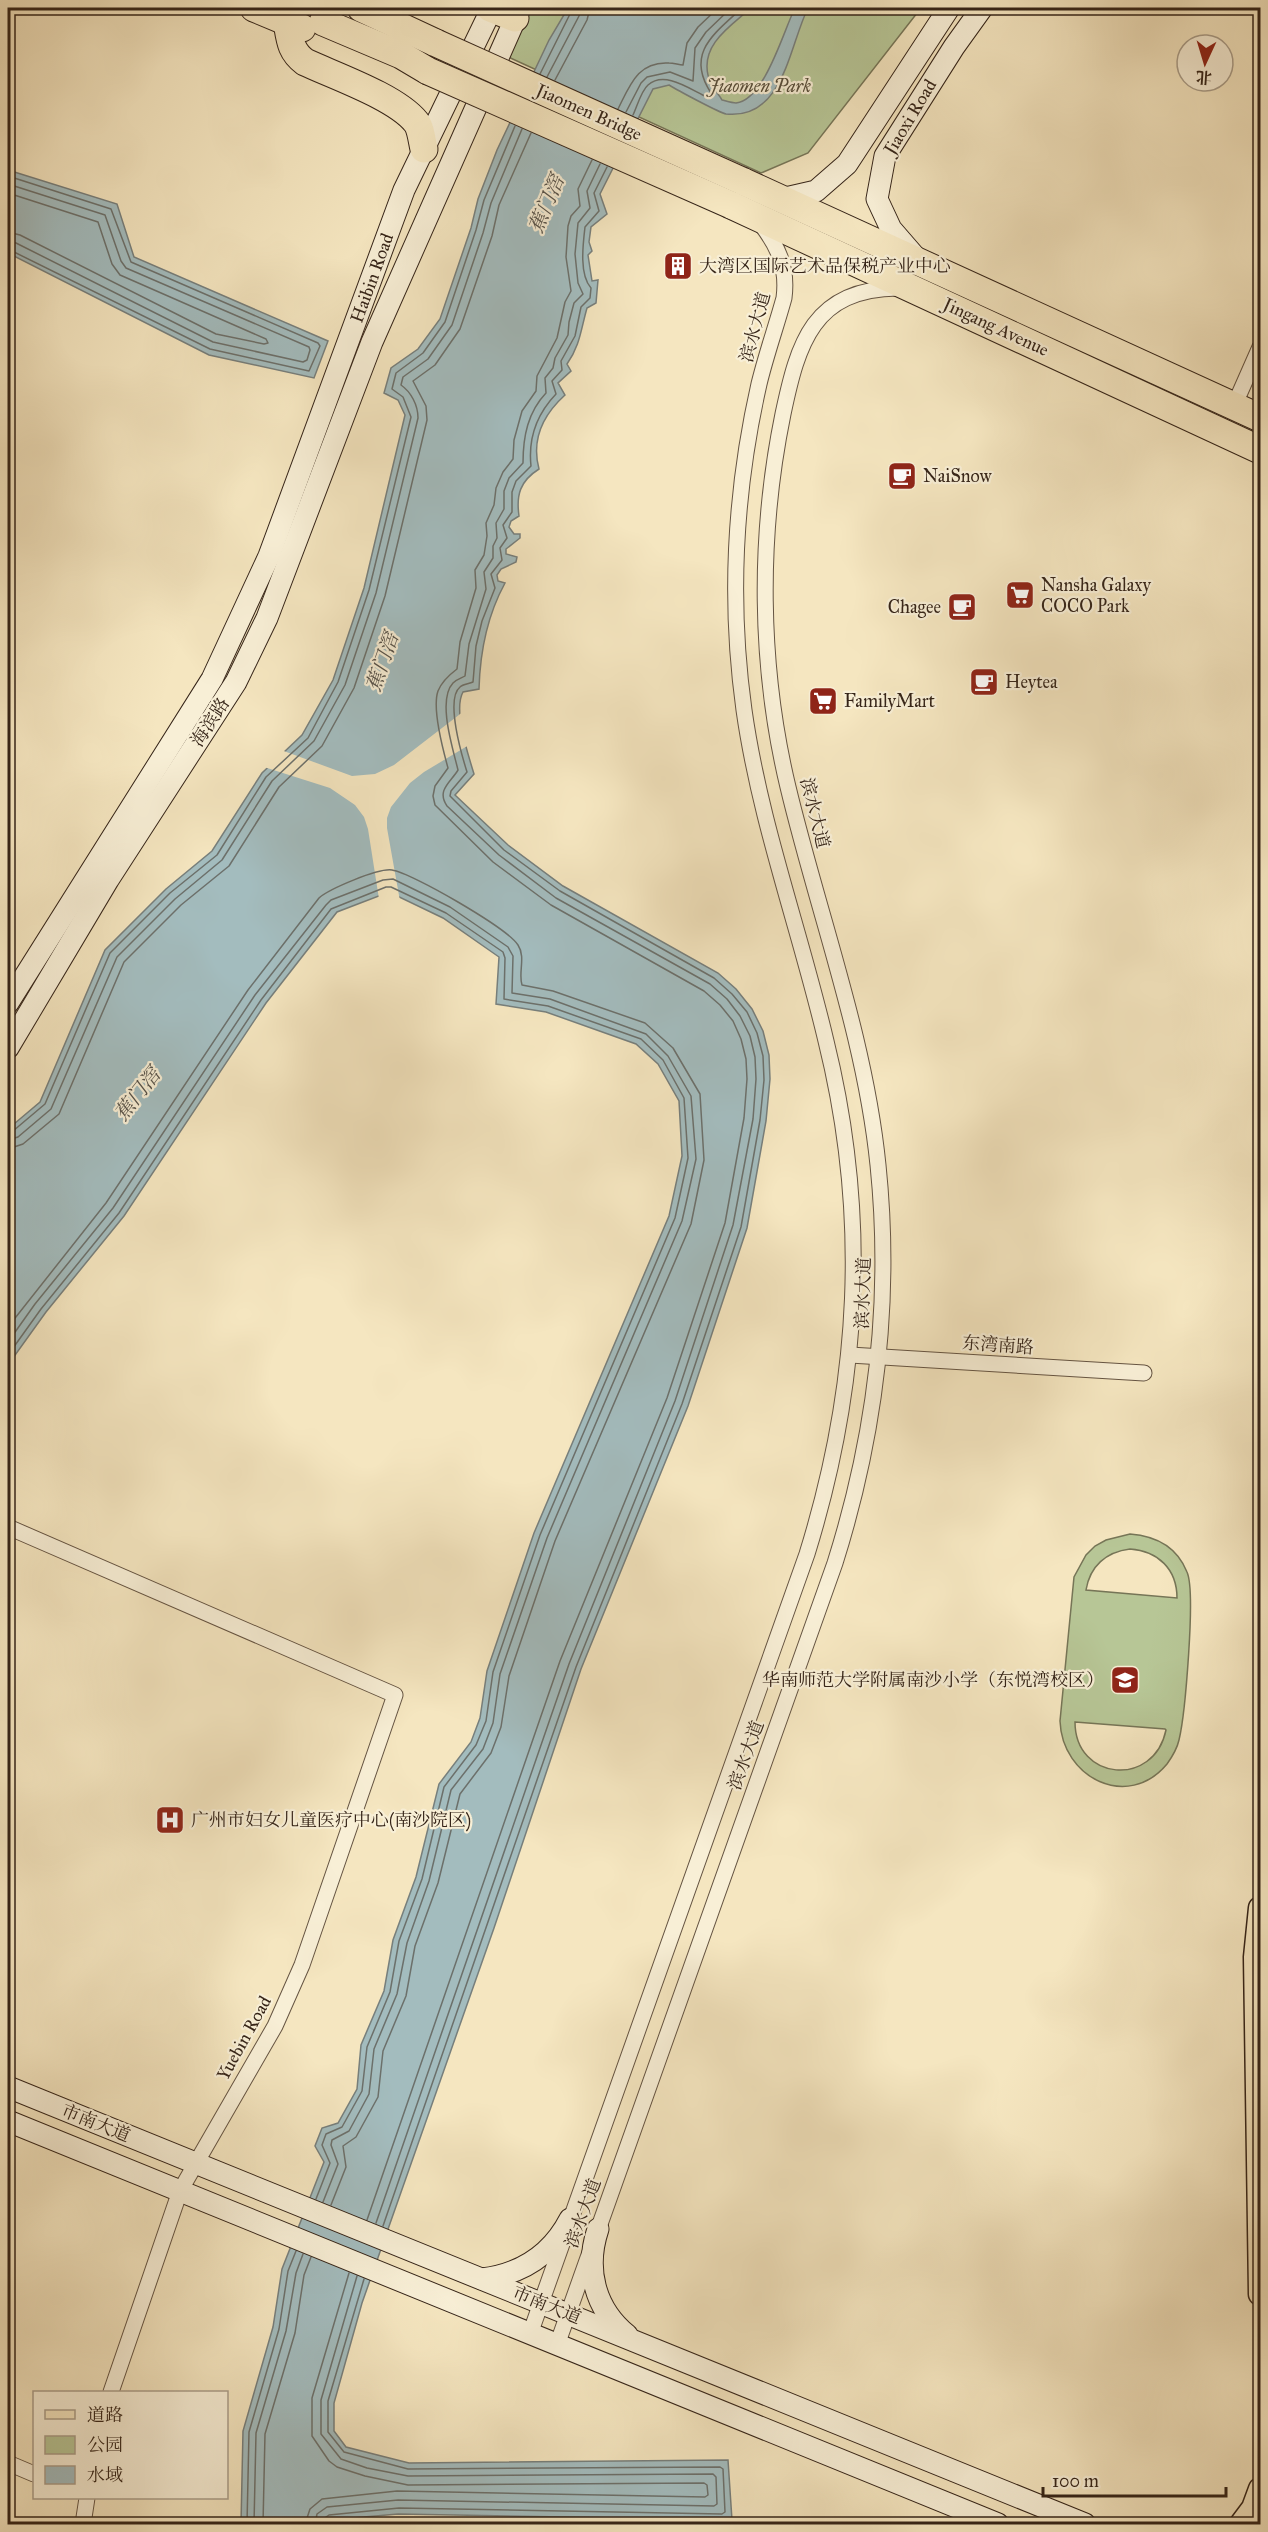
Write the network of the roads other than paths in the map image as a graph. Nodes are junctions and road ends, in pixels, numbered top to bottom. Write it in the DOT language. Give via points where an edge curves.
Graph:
graph roads {
  1 [pos="254,8"];
  2 [pos="360,8"];
  3 [pos="384,8"];
  4 [pos="949,8"];
  5 [pos="982,8"];
  6 [pos="502,10"];
  7 [pos="307,23"];
  8 [pos="405,43"];
  9 [pos="862,141"];
  10 [pos="424,149"];
  11 [pos="885,156"];
  12 [pos="781,199"];
  13 [pos="742,200"];
  14 [pos="920,262"];
  15 [pos="918,291"];
  16 [pos="1260,346"];
  17 [pos="1234,406"];
  18 [pos="1260,418"];
  19 [pos="1260,450"];
  20 [pos="8,1003"];
  21 [pos="8,1048"];
  22 [pos="850,1355"];
  23 [pos="879,1357"];
  24 [pos="1144,1373"];
  25 [pos="8,1527"];
  26 [pos="1260,1908"];
  27 [pos="8,2087"];
  28 [pos="8,2121"];
  29 [pos="196,2163"];
  30 [pos="180,2191"];
  31 [pos="570,2219"];
  32 [pos="598,2229"];
  33 [pos="482,2279"];
  34 [pos="1260,2294"];
  35 [pos="541,2303"];
  36 [pos="568,2314"];
  37 [pos="530,2334"];
  38 [pos="640,2343"];
  39 [pos="557,2345"];
  40 [pos="111,2391"];
  41 [pos="8,2463"];
  42 [pos="33,2474"];
  43 [pos="1260,2489"];
  44 [pos="87,2499"];
  45 [pos="1260,2514"];
  46 [pos="83,2524"];
  47 [pos="998,2524"];
  48 [pos="1085,2524"];
  49 [pos="1241,2524"];
  50 [pos="1260,2524"];
  1 -- 7 [label="highway"];
  2 -- 8 [label="highway"];
  3 -- 8 [label="highway"];
  4 -- 9 [label="street, Jiaoxi Road"];
  5 -- 11 [label="street, Jiaoxi Road"];
  6 -- 10 [label="street, Haibin Road"];
  6 -- 21 [label="street, 海滨路" via="267,618 236,682 108,880"];
  7 -- 8 [label="highway" via="346,47"];
  7 -- 10 [label="highway" via="291,46 295,55 400,109 417,123"];
  8 -- 13 [label="highway, Jiaomen Bridge, bridge" via="436,43"];
  8 -- 13 [label="highway, Jiaomen Bridge, bridge" via="428,70"];
  9 -- 11 [label="street" via="866,154"];
  9 -- 12 [label="street, Jiaoxi Road" via="847,164 816,191"];
  10 -- 20 [label="street, Haibin Road" via="404,190 269,556 212,679"];
  11 -- 14 [label="street, Jiaoxi Road" via="877,199 891,229"];
  12 -- 13 [label="highway, Jingang Avenue"];
  12 -- 14 [label="highway, Jingang Avenue"];
  13 -- 15 [label="highway, Jingang Avenue"];
  13 -- 22 [label="street, 滨水大道" via="776,244 786,284 759,385 744,465 736,567 740,669 759,790 826,1037 843,1123 853,1210"];
  14 -- 17 [label="highway, Jingang Avenue"];
  15 -- 19 [label="highway, Jingang Avenue"];
  15 -- 23 [label="street, 滨水大道" via="862,291 830,309 805,336 797,353 780,430 766,548 768,647 779,745 854,1030 872,1118 884,1253"];
  16 -- 17 [label="street"];
  17 -- 18 [label="highway, Jingang Avenue"];
  22 -- 23 [label="street, 东湾南路"];
  22 -- 31 [label="street, 滨水大道" via="831,1470 807,1554"];
  23 -- 24 [label="street, 东湾南路"];
  23 -- 32 [label="street, 滨水大道" via="860,1476 835,1563"];
  25 -- 29 [label="street, Yuebin Road" via="395,1695 289,1996"];
  26 -- 34 [label="main road" via="1255,1957"];
  27 -- 29 [label="street, 市南大道"];
  28 -- 30 [label="street, 市南大道"];
  29 -- 30 [label="street, Yuebin Road"];
  29 -- 33 [label="street, 市南大道"];
  30 -- 37 [label="street, 市南大道"];
  30 -- 40 [label="street, Yuebin Road"];
  31 -- 33 [label="street" via="557,2240 529,2265"];
  31 -- 35 [label="street, 滨水大道"];
  32 -- 36 [label="street, 滨水大道"];
  32 -- 38 [label="street" via="591,2264 595,2288 612,2320"];
  33 -- 35 [label="street, 市南大道"];
  35 -- 36 [label="street, 市南大道"];
  35 -- 37 [label="street, 滨水大道"];
  36 -- 38 [label="street, 市南大道"];
  36 -- 39 [label="street, 滨水大道"];
  37 -- 39 [label="street, 市南大道"];
  38 -- 48 [label="street, 市南大道"];
  39 -- 47 [label="street, 市南大道"];
  41 -- 42 [label="street"];
  43 -- 49 [label="main road"];
  44 -- 46 [label="street"];
  45 -- 50 [label="main road"];
}
